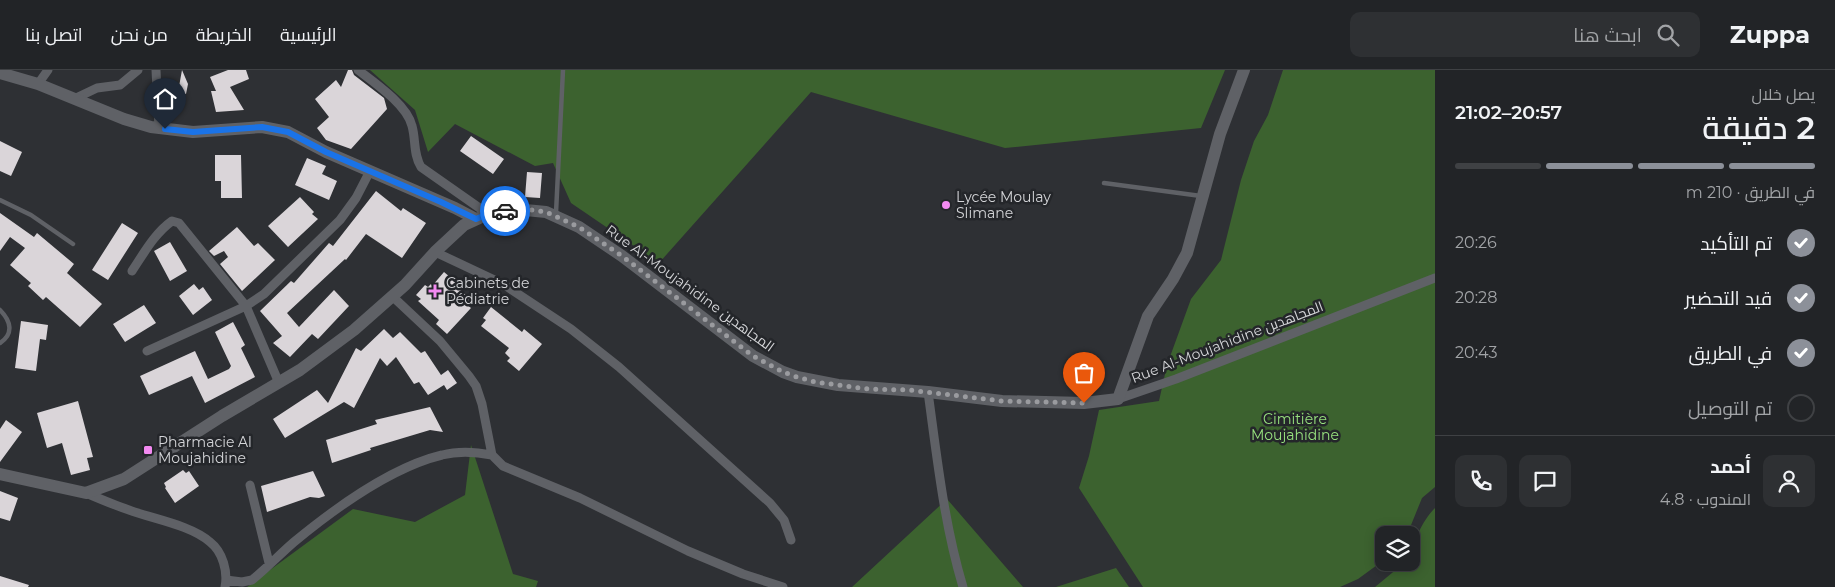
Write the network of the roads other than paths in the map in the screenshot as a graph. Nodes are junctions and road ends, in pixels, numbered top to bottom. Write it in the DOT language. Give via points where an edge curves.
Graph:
graph roads {
  1 [pos="48,70"];
  2 [pos="138,70"];
  3 [pos="156,70"];
  4 [pos="358,70"];
  5 [pos="563,70"];
  6 [pos="1244,70"];
  7 [pos="0,73"];
  8 [pos="38,84"];
  9 [pos="76,98"];
  10 [pos="159,128"];
  11 [pos="370,170"];
  12 [pos="1104,183"];
  13 [pos="1202,196"];
  14 [pos="0,200"];
  15 [pos="488,214"];
  16 [pos="556,215"];
  17 [pos="476,219"];
  18 [pos="73,244"];
  19 [pos="435,252"];
  20 [pos="132,270"];
  21 [pos="1435,278"];
  22 [pos="392,296"];
  23 [pos="246,306"];
  24 [pos="0,310"];
  25 [pos="0,343"];
  26 [pos="147,351"];
  27 [pos="279,383"];
  28 [pos="928,392"];
  29 [pos="1118,400"];
  30 [pos="492,455"];
  31 [pos="0,474"];
  32 [pos="250,485"];
  33 [pos="86,493"];
  34 [pos="791,540"];
  35 [pos="269,563"];
  36 [pos="225,583"];
  37 [pos="783,587"];
  38 [pos="963,587"];
  1 -- 8 [label="street"];
  2 -- 9 [label="street" via="120,85 96,88"];
  3 -- 10 [label="street"];
  4 -- 15 [label="street" via="408,116 421,167"];
  5 -- 16 [label="lane"];
  6 -- 13 [label="street" via="1220,134"];
  7 -- 8 [label="street"];
  8 -- 9 [label="street"];
  9 -- 10 [label="street" via="124,119"];
  10 -- 11 [label="street" via="193,132 255,127 281,130"];
  11 -- 17 [label="street"];
  11 -- 23 [label="street" via="350,206 332,229 264,294"];
  12 -- 13 [label="lane"];
  13 -- 29 [label="street" via="1186,253 1148,316"];
  14 -- 18 [label="lane" via="31,215"];
  15 -- 16 [label="street, Rue Al-Moujahidine المجاهدين" via="526,209"];
  15 -- 17 [label="street, Rue Al-Moujahidine المجاهدين"];
  16 -- 28 [label="street, Rue Al-Moujahidine المجاهدين" via="598,239 748,352 783,372 815,382"];
  17 -- 19 [label="street, Rue Al-Moujahidine المجاهدين" via="464,225"];
  19 -- 22 [label="street, Rue Al-Moujahidine المجاهدين"];
  19 -- 34 [label="street" via="522,295 603,353 770,503 784,520"];
  20 -- 23 [label="street" via="157,236 175,221"];
  21 -- 29 [label="street, Rue Al-Moujahidine المجاهدين"];
  22 -- 27 [label="street, Rue Al-Moujahidine المجاهدين" via="365,322"];
  22 -- 30 [label="street" via="440,341 476,386"];
  23 -- 26 [label="street"];
  23 -- 27 [label="street"];
  24 -- 25 [label="lane" via="10,325 9,334"];
  27 -- 33 [label="street, Rue Al-Moujahidine المجاهدين" via="124,479"];
  28 -- 29 [label="street, Rue Al-Moujahidine المجاهدين" via="1038,403"];
  28 -- 38 [label="street" via="943,498"];
  30 -- 35 [label="street" via="443,455 396,473 342,506"];
  30 -- 37 [label="street" via="502,466 580,498 688,552"];
  31 -- 33 [label="street"];
  32 -- 35 [label="street"];
  33 -- 36 [label="street" via="207,539 221,554"];
  35 -- 36 [label="street" via="252,580"];
}
